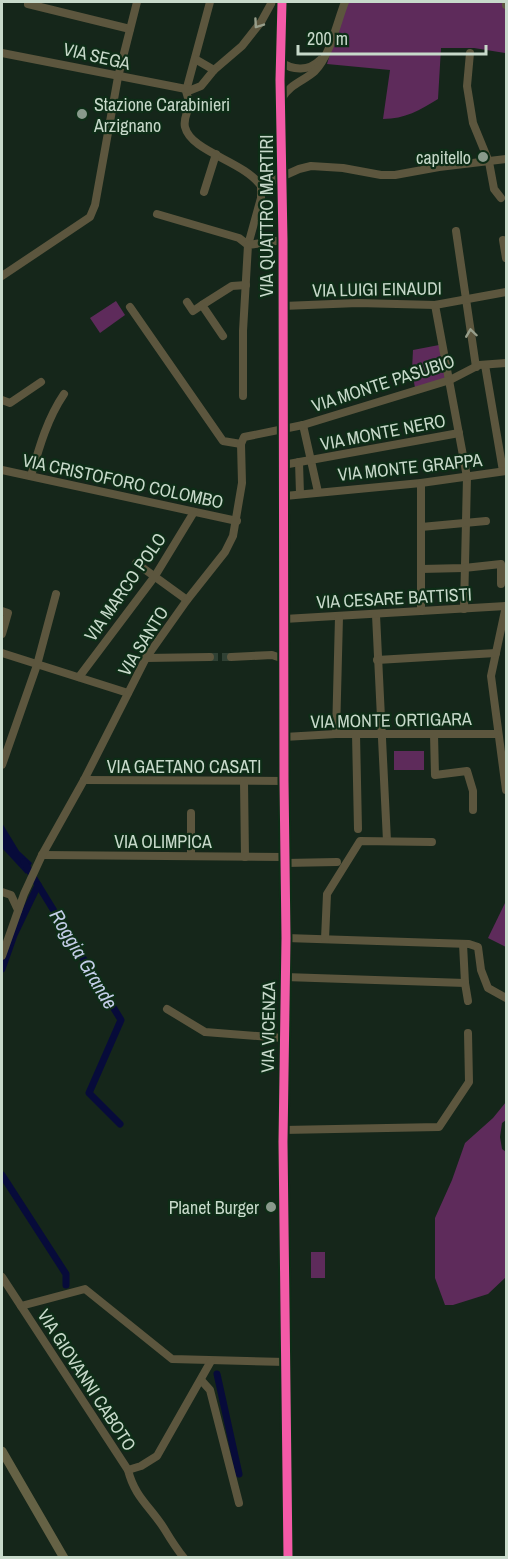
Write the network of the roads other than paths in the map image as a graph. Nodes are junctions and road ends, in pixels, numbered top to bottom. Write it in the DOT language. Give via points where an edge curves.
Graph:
graph roads {
  1 [pos="137,2"];
  2 [pos="210,2"];
  3 [pos="272,2"];
  4 [pos="282,2"];
  5 [pos="345,2"];
  6 [pos="28,4"];
  7 [pos="130,29"];
  8 [pos="327,52"];
  9 [pos="2,53"];
  10 [pos="470,53"];
  11 [pos="195,59"];
  12 [pos="281,62"];
  13 [pos="214,70"];
  14 [pos="118,77"];
  15 [pos="201,86"];
  16 [pos="186,91"];
  17 [pos="282,98"];
  18 [pos="189,105"];
  19 [pos="216,154"];
  20 [pos="507,159"];
  21 [pos="489,162"];
  22 [pos="282,176"];
  23 [pos="261,186"];
  24 [pos="204,192"];
  25 [pos="501,198"];
  26 [pos="156,214"];
  27 [pos="456,231"];
  28 [pos="283,240"];
  29 [pos="503,240"];
  30 [pos="248,245"];
  31 [pos="507,258"];
  32 [pos="2,276"];
  33 [pos="246,285"];
  34 [pos="507,292"];
  35 [pos="466,299"];
  36 [pos="187,302"];
  37 [pos="202,305"];
  38 [pos="435,305"];
  39 [pos="284,306"];
  40 [pos="130,307"];
  41 [pos="223,336"];
  42 [pos="507,363"];
  43 [pos="480,366"];
  44 [pos="450,380"];
  45 [pos="41,382"];
  46 [pos="64,394"];
  47 [pos="243,396"];
  48 [pos="2,400"];
  49 [pos="303,425"];
  50 [pos="283,430"];
  51 [pos="459,433"];
  52 [pos="241,444"];
  53 [pos="312,460"];
  54 [pos="299,462"];
  55 [pos="283,465"];
  56 [pos="2,470"];
  57 [pos="505,471"];
  58 [pos="31,476"];
  59 [pos="467,477"];
  60 [pos="421,483"];
  61 [pos="318,492"];
  62 [pos="300,494"];
  63 [pos="285,496"];
  64 [pos="194,512"];
  65 [pos="237,521"];
  66 [pos="486,521"];
  67 [pos="465,523"];
  68 [pos="421,527"];
  69 [pos="136,563"];
  70 [pos="464,568"];
  71 [pos="421,569"];
  72 [pos="155,576"];
  73 [pos="501,584"];
  74 [pos="56,594"];
  75 [pos="187,600"];
  76 [pos="507,606"];
  77 [pos="464,609"];
  78 [pos="2,611"];
  79 [pos="421,611"];
  80 [pos="376,615"];
  81 [pos="339,616"];
  82 [pos="284,619"];
  83 [pos="2,634"];
  84 [pos="2,653"];
  85 [pos="496,653"];
  86 [pos="210,657"];
  87 [pos="231,657"];
  88 [pos="146,658"];
  89 [pos="284,658"];
  90 [pos="377,660"];
  91 [pos="37,665"];
  92 [pos="79,677"];
  93 [pos="128,693"];
  94 [pos="336,734"];
  95 [pos="356,734"];
  96 [pos="382,734"];
  97 [pos="434,734"];
  98 [pos="498,734"];
  99 [pos="284,737"];
  100 [pos="2,765"];
  101 [pos="84,780"];
  102 [pos="284,781"];
  103 [pos="244,782"];
  104 [pos="507,790"];
  105 [pos="473,810"];
  106 [pos="191,813"];
  107 [pos="358,829"];
  108 [pos="387,841"];
  109 [pos="432,842"];
  110 [pos="42,855"];
  111 [pos="191,856"];
  112 [pos="245,857"];
  113 [pos="284,860"];
  114 [pos="336,862"];
  115 [pos="2,892"];
  116 [pos="24,894"];
  117 [pos="11,895"];
  118 [pos="18,910"];
  119 [pos="286,938"];
  120 [pos="325,939"];
  121 [pos="463,944"];
  122 [pos="2,956"];
  123 [pos="285,977"];
  124 [pos="465,983"];
  125 [pos="507,998"];
  126 [pos="468,1001"];
  127 [pos="167,1009"];
  128 [pos="468,1033"];
  129 [pos="283,1038"];
  130 [pos="283,1130"];
  131 [pos="2,1277"];
  132 [pos="21,1306"];
  133 [pos="211,1361"];
  134 [pos="286,1362"];
  135 [pos="201,1380"];
  136 [pos="2,1451"];
  137 [pos="128,1470"];
  138 [pos="239,1503"];
  139 [pos="64,1557"];
  140 [pos="183,1557"];
  141 [pos="288,1557"];
  1 -- 7 [label="street"];
  2 -- 11 [label="street"];
  3 -- 13 [label="street, one-way" via="242,46"];
  4 -- 12 [label="street, VIA QUATTRO MARTIRI"];
  5 -- 8 [label="street"];
  6 -- 7 [label="street"];
  7 -- 14 [label="street"];
  8 -- 12 [label="street" via="317,63 304,68 293,69"];
  8 -- 17 [label="street" via="313,73 287,89"];
  9 -- 14 [label="street, VIA SEGA"];
  10 -- 21 [label="street" via="468,96 473,123"];
  11 -- 13 [label="street"];
  11 -- 16 [label="street"];
  12 -- 17 [label="street, VIA QUATTRO MARTIRI"];
  13 -- 15 [label="street"];
  14 -- 16 [label="street, VIA SEGA"];
  14 -- 32 [label="street" via="90,217"];
  15 -- 16 [label="street"];
  15 -- 18 [label="street"];
  16 -- 18 [label="street"];
  17 -- 22 [label="street, VIA QUATTRO MARTIRI"];
  18 -- 19 [label="street" via="185,127 190,138"];
  19 -- 23 [label="street" via="253,176"];
  19 -- 24 [label="street"];
  20 -- 21 [label="street"];
  21 -- 22 [label="street" via="395,175 311,166"];
  21 -- 25 [label="street" via="494,189"];
  22 -- 23 [label="street"];
  22 -- 28 [label="street, VIA QUATTRO MARTIRI"];
  23 -- 30 [label="street"];
  26 -- 30 [label="street" via="239,238"];
  27 -- 35 [label="street"];
  28 -- 30 [label="street, VIA QUATTRO MARTIRI"];
  28 -- 39 [label="street, VIA QUATTRO MARTIRI"];
  29 -- 31 [label="street"];
  30 -- 33 [label="street, VIA QUATTRO MARTIRI"];
  33 -- 37 [label="street" via="232,286"];
  33 -- 47 [label="street, VIA QUATTRO MARTIRI"];
  34 -- 35 [label="street, VIA LUIGI EINAUDI"];
  35 -- 38 [label="street, VIA LUIGI EINAUDI"];
  43 -- 35 [label="street, one-way"];
  36 -- 37 [label="street" via="193,311"];
  37 -- 41 [label="street"];
  38 -- 39 [label="street, VIA LUIGI EINAUDI"];
  38 -- 44 [label="street"];
  39 -- 50 [label="street, VIA QUATTRO MARTIRI"];
  40 -- 52 [label="street" via="223,441"];
  42 -- 43 [label="street, VIA MONTE PASUBIO"];
  43 -- 44 [label="street, VIA MONTE PASUBIO"];
  43 -- 57 [label="street"];
  44 -- 49 [label="street, VIA MONTE PASUBIO"];
  44 -- 51 [label="street"];
  45 -- 48 [label="street" via="10,403"];
  46 -- 58 [label="street" via="42,438"];
  49 -- 50 [label="street, VIA MONTE PASUBIO"];
  49 -- 53 [label="street"];
  50 -- 52 [label="street" via="250,434"];
  50 -- 55 [label="street, VIA QUATTRO MARTIRI"];
  51 -- 53 [label="street, VIA MONTE NERO"];
  51 -- 59 [label="street"];
  52 -- 65 [label="street, VIA SANTO" via="242,483"];
  53 -- 54 [label="street, VIA MONTE NERO"];
  53 -- 61 [label="street"];
  54 -- 55 [label="street, VIA MONTE NERO"];
  54 -- 62 [label="street"];
  55 -- 63 [label="street, VIA VICENZA"];
  56 -- 58 [label="street, VIA CRISTOFORO COLOMBO"];
  57 -- 59 [label="street, VIA MONTE GRAPPA"];
  58 -- 64 [label="street, VIA CRISTOFORO COLOMBO"];
  59 -- 60 [label="street, VIA MONTE GRAPPA"];
  59 -- 67 [label="street"];
  60 -- 61 [label="street, VIA MONTE GRAPPA"];
  60 -- 68 [label="street"];
  61 -- 62 [label="street, VIA MONTE GRAPPA"];
  62 -- 63 [label="street, VIA MONTE GRAPPA"];
  63 -- 82 [label="street, VIA VICENZA"];
  64 -- 65 [label="street, VIA CRISTOFORO COLOMBO"];
  64 -- 72 [label="street, VIA MARCO POLO"];
  65 -- 75 [label="street, VIA SANTO" via="225,552"];
  66 -- 67 [label="street"];
  67 -- 68 [label="street"];
  67 -- 70 [label="street"];
  68 -- 71 [label="street"];
  69 -- 72 [label="street"];
  70 -- 71 [label="street"];
  70 -- 73 [label="street" via="501,564"];
  70 -- 77 [label="street"];
  71 -- 79 [label="street"];
  72 -- 75 [label="street"];
  72 -- 92 [label="street, VIA MARCO POLO"];
  74 -- 91 [label="street"];
  75 -- 88 [label="street, VIA SANTO"];
  76 -- 77 [label="street, VIA CESARE BATTISTI"];
  76 -- 85 [label="street"];
  77 -- 79 [label="street, VIA CESARE BATTISTI"];
  78 -- 83 [label="street" via="8,613"];
  79 -- 80 [label="street, VIA CESARE BATTISTI"];
  80 -- 81 [label="street, VIA CESARE BATTISTI"];
  80 -- 90 [label="street"];
  81 -- 82 [label="street, VIA CESARE BATTISTI"];
  81 -- 94 [label="street"];
  82 -- 89 [label="street, VIA VICENZA"];
  84 -- 91 [label="street"];
  85 -- 90 [label="street"];
  85 -- 98 [label="street" via="490,675"];
  86 -- 88 [label="street"];
  87 -- 89 [label="street"];
  88 -- 93 [label="street, VIA SANTO"];
  89 -- 99 [label="street, VIA VICENZA"];
  90 -- 96 [label="street"];
  91 -- 92 [label="street"];
  91 -- 100 [label="street"];
  92 -- 93 [label="street"];
  93 -- 101 [label="street, VIA SANTO"];
  94 -- 95 [label="street, VIA MONTE ORTIGARA"];
  94 -- 99 [label="street, VIA MONTE ORTIGARA"];
  95 -- 96 [label="street, VIA MONTE ORTIGARA"];
  95 -- 107 [label="street"];
  96 -- 97 [label="street, VIA MONTE ORTIGARA"];
  96 -- 108 [label="street"];
  97 -- 98 [label="street, VIA MONTE ORTIGARA"];
  97 -- 105 [label="street" via="435,775 467,771"];
  98 -- 104 [label="street"];
  99 -- 102 [label="street, VIA VICENZA"];
  101 -- 103 [label="street, VIA GAETANO CASATI"];
  101 -- 110 [label="street, VIA SANTO"];
  102 -- 103 [label="street, VIA GAETANO CASATI"];
  102 -- 113 [label="street, VIA VICENZA"];
  103 -- 112 [label="street"];
  106 -- 111 [label="street"];
  108 -- 109 [label="street"];
  108 -- 120 [label="street" via="360,841 327,894"];
  110 -- 111 [label="street, VIA OLIMPICA"];
  110 -- 116 [label="street, VIA SANTO"];
  111 -- 112 [label="street, VIA OLIMPICA"];
  112 -- 113 [label="street, VIA OLIMPICA"];
  113 -- 114 [label="street"];
  113 -- 119 [label="street, VIA VICENZA"];
  115 -- 117 [label="street"];
  116 -- 117 [label="street"];
  116 -- 118 [label="street, VIA SANTO"];
  117 -- 118 [label="street"];
  118 -- 122 [label="street, VIA SANTO"];
  119 -- 120 [label="street"];
  119 -- 123 [label="street, VIA VICENZA"];
  120 -- 121 [label="street"];
  121 -- 124 [label="street"];
  121 -- 125 [label="street" via="478,947 488,988"];
  123 -- 124 [label="street"];
  123 -- 129 [label="street, VIA VICENZA"];
  124 -- 126 [label="street"];
  127 -- 129 [label="street" via="205,1032"];
  128 -- 130 [label="street" via="469,1082 439,1127"];
  129 -- 130 [label="street, VIA VICENZA"];
  130 -- 134 [label="street, VIA VICENZA"];
  131 -- 132 [label="street, VIA GIOVANNI CABOTO"];
  132 -- 133 [label="street" via="85,1289 172,1359"];
  132 -- 137 [label="street, VIA GIOVANNI CABOTO"];
  133 -- 134 [label="street"];
  133 -- 135 [label="street, VIA GIOVANNI CABOTO"];
  134 -- 141 [label="street, VIA VICENZA"];
  135 -- 137 [label="street, VIA GIOVANNI CABOTO" via="157,1456"];
  135 -- 138 [label="street" via="210,1390"];
  136 -- 139 [label="main road"];
  137 -- 140 [label="street, VIA GIOVANNI CABOTO" via="132,1487"];
}
